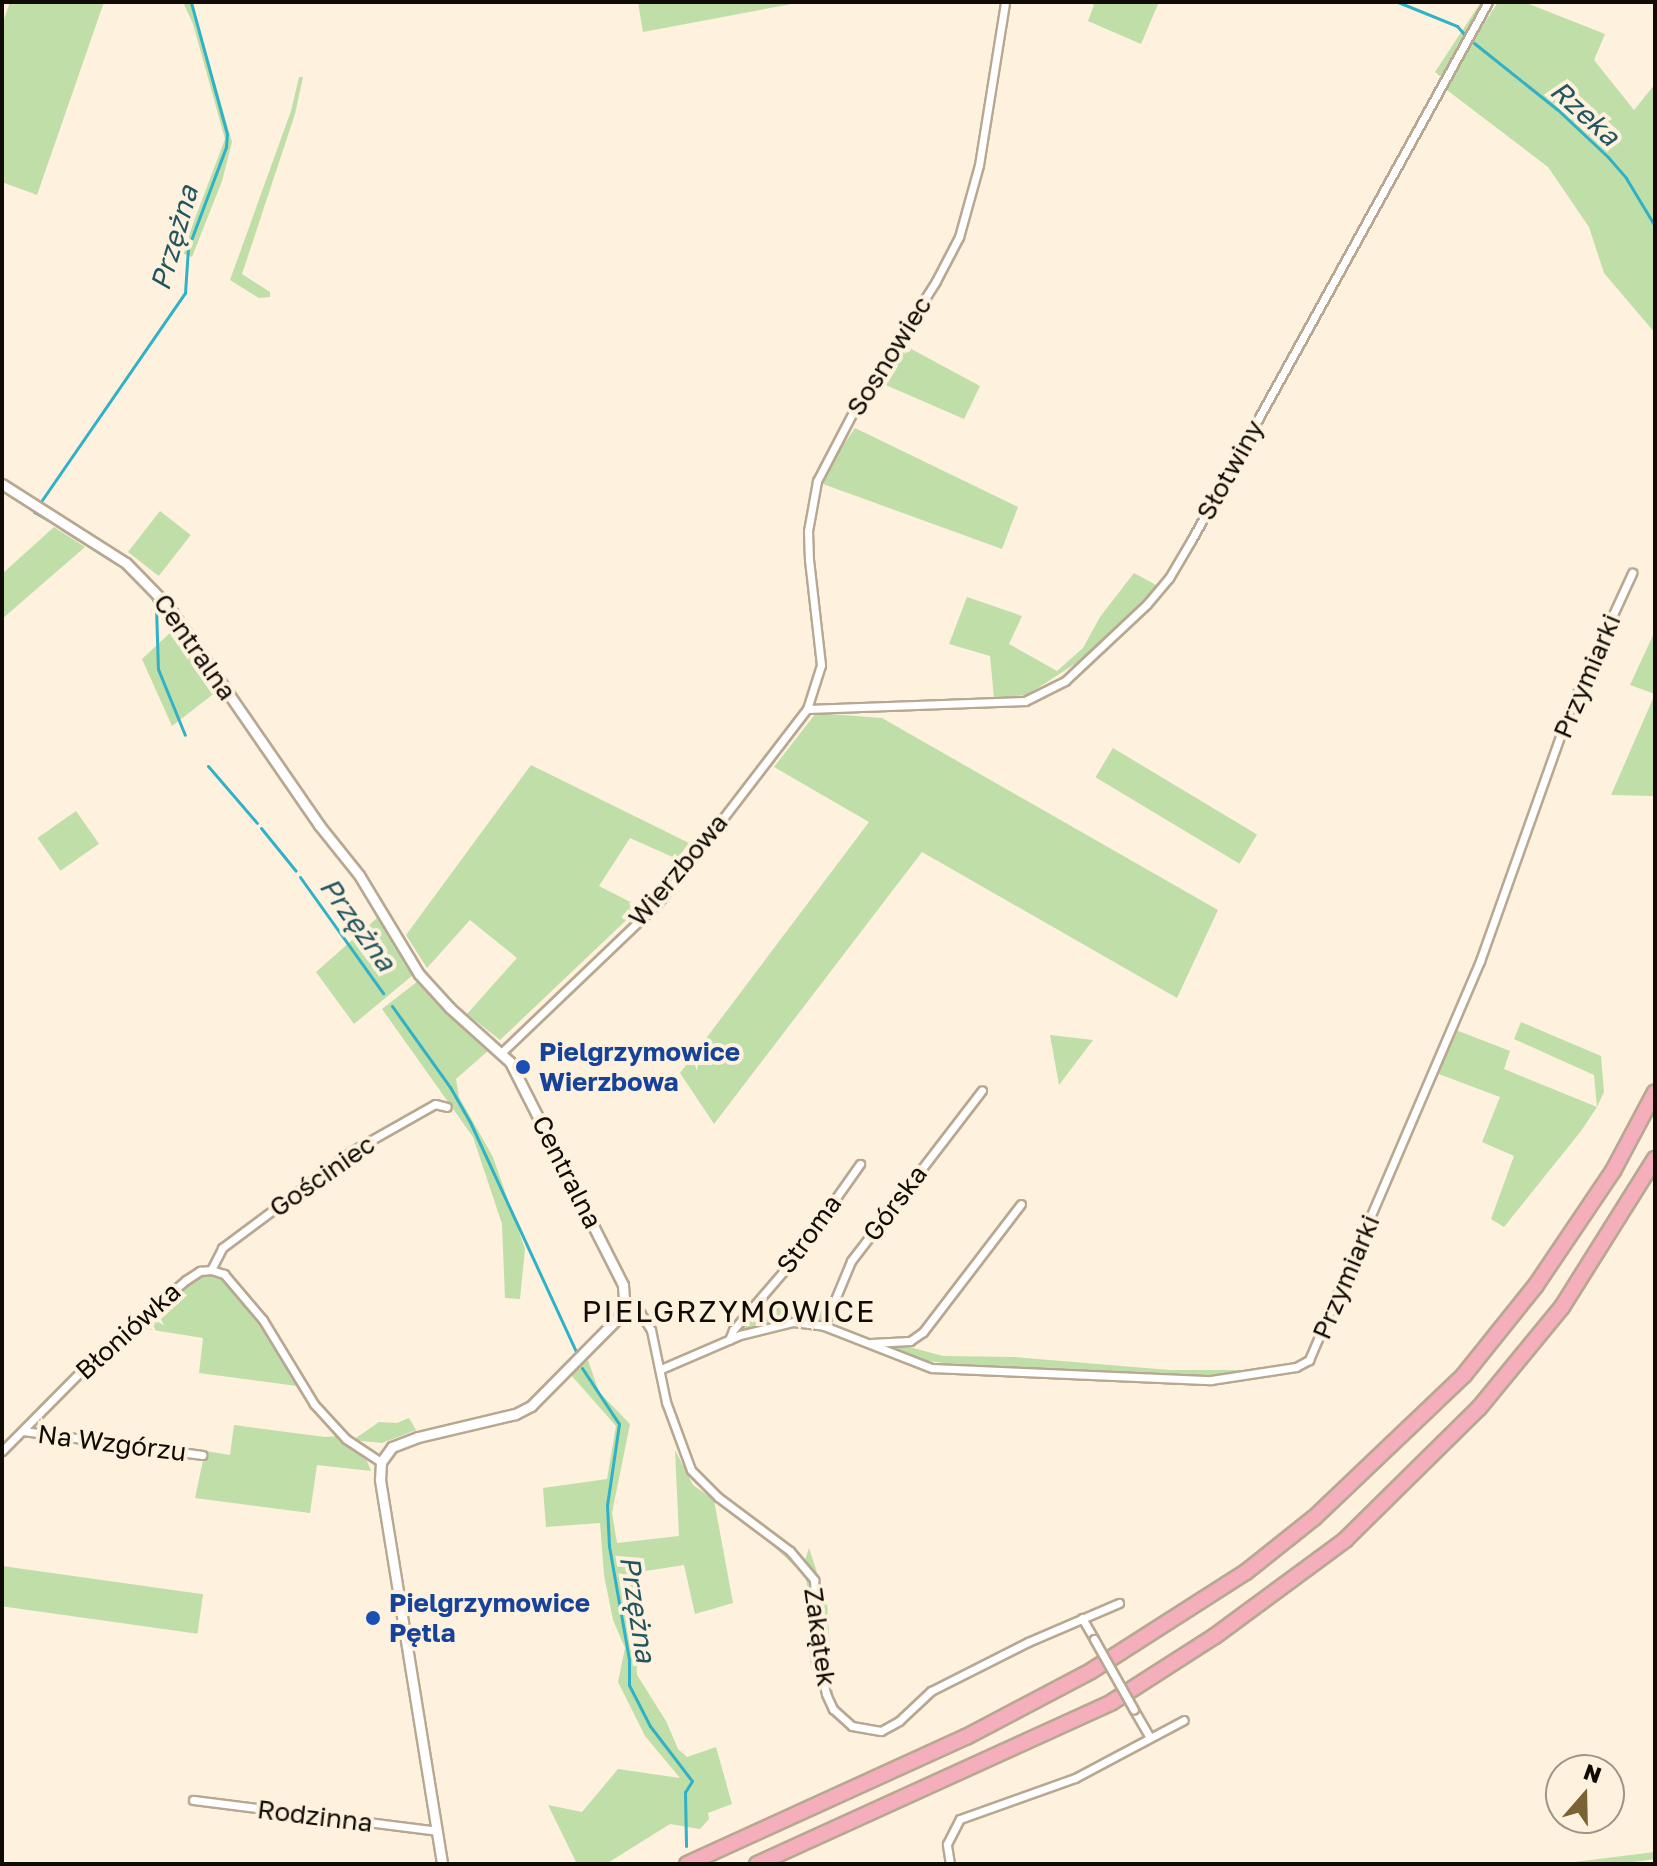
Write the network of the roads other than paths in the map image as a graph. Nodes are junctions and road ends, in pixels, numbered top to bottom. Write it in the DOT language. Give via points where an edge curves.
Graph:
graph roads {
  1 [pos="1005,2"];
  2 [pos="1488,2"];
  3 [pos="2,484"];
  4 [pos="1632,573"];
  5 [pos="807,709"];
  6 [pos="502,1052"];
  7 [pos="982,1090"];
  8 [pos="1655,1092"];
  9 [pos="447,1107"];
  10 [pos="1655,1159"];
  11 [pos="860,1164"];
  12 [pos="1021,1204"];
  13 [pos="211,1270"];
  14 [pos="624,1301"];
  15 [pos="824,1326"];
  16 [pos="729,1340"];
  17 [pos="869,1344"];
  18 [pos="661,1369"];
  19 [pos="23,1431"];
  20 [pos="2,1451"];
  21 [pos="202,1455"];
  22 [pos="381,1462"];
  23 [pos="1119,1603"];
  24 [pos="1082,1618"];
  25 [pos="1184,1720"];
  26 [pos="1149,1736"];
  27 [pos="193,1800"];
  28 [pos="437,1831"];
  29 [pos="442,1864"];
  30 [pos="687,1864"];
  31 [pos="757,1864"];
  32 [pos="950,1864"];
  1 -- 5 [label="street, Sosnowiec" via="979,165 959,237 817,481 808,531 821,665"];
  2 -- 5 [label="street, Słotwiny" via="1192,539 1147,604 1065,681 1025,701"];
  3 -- 6 [label="street, Centralna" via="126,563 151,585 359,875 419,974"];
  4 -- 17 [label="street, Przymiarki" via="1570,708 1478,966 1309,1360 1296,1367 1211,1380 932,1368"];
  5 -- 6 [label="street, Wierzbowa" via="658,903"];
  6 -- 14 [label="street, Centralna" via="623,1285"];
  7 -- 15 [label="street, Górska" via="851,1261"];
  8 -- 30 [label="highway" via="1613,1171 1536,1285 1464,1375 1314,1518 1246,1572 1091,1671 966,1737"];
  9 -- 13 [label="street, Gościniec" via="435,1104 352,1151 222,1248"];
  10 -- 31 [label="highway" via="1562,1307 1479,1408 1345,1540 1215,1636 1112,1702"];
  11 -- 16 [label="street, Stroma"];
  12 -- 17 [label="street" via="917,1338"];
  13 -- 19 [label="street, Błoniówka" via="186,1280 86,1366"];
  13 -- 22 [label="street, Błoniówka" via="224,1274 263,1320 314,1404 346,1439"];
  14 -- 18 [label="street, Zakątek" via="647,1322"];
  14 -- 22 [label="street" via="619,1317 531,1406 418,1437 392,1447"];
  15 -- 16 [label="street, Przymiarki" via="782,1323"];
  15 -- 17 [label="street, Przymiarki"];
  16 -- 18 [label="street, Przymiarki"];
  18 -- 24 [label="street, Zakątek" via="666,1402 691,1470 790,1551 814,1580 823,1681 833,1709 852,1726 881,1731 931,1691"];
  19 -- 20 [label="street, Błoniówka"];
  19 -- 21 [label="street, Na Wzgórzu"];
  22 -- 28 [label="street"];
  23 -- 24 [label="street, Zakątek"];
  24 -- 26 [label="street, bridge"];
  25 -- 26 [label="street"];
  26 -- 32 [label="street" via="1075,1778 960,1819 947,1844"];
  27 -- 28 [label="street, Rodzinna"];
  28 -- 29 [label="street"];
}
